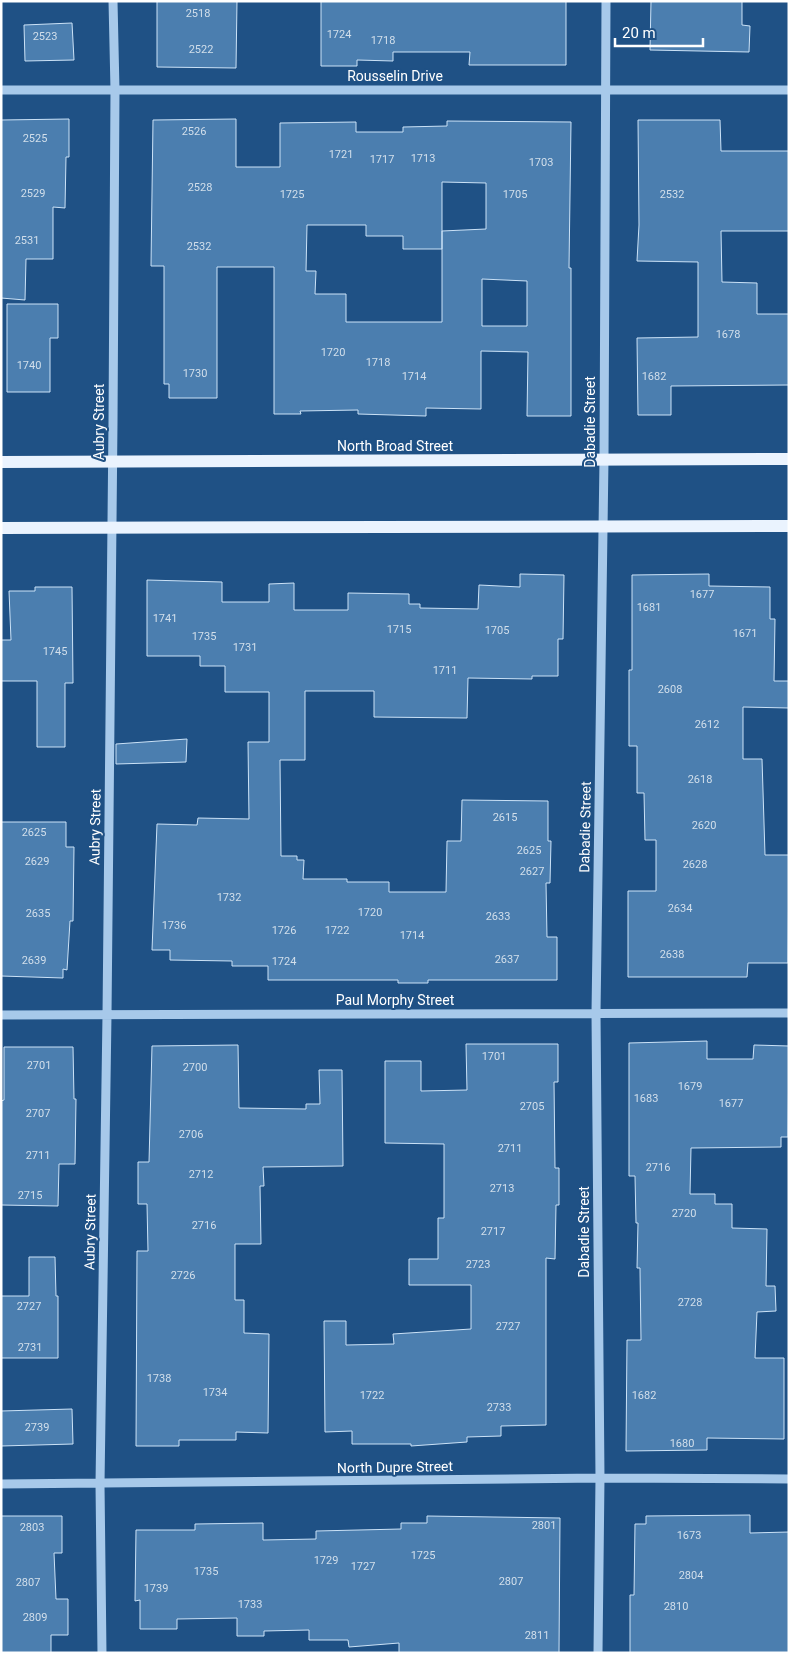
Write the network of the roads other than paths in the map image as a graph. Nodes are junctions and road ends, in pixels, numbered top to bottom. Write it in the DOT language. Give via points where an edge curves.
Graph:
graph roads {
  1 [pos="113,1"];
  2 [pos="606,1"];
  3 [pos="1,90"];
  4 [pos="115,90"];
  5 [pos="605,90"];
  6 [pos="789,90"];
  7 [pos="789,459"];
  8 [pos="604,460"];
  9 [pos="1,462"];
  10 [pos="112,462"];
  11 [pos="602,526"];
  12 [pos="789,526"];
  13 [pos="1,528"];
  14 [pos="111,528"];
  15 [pos="596,1013"];
  16 [pos="789,1013"];
  17 [pos="1,1015"];
  18 [pos="107,1015"];
  19 [pos="600,1478"];
  20 [pos="789,1479"];
  21 [pos="1,1484"];
  22 [pos="100,1484"];
  23 [pos="102,1653"];
  24 [pos="598,1653"];
  1 -- 4 [label="street, Aubry Street"];
  2 -- 5 [label="street, Dabadie Street"];
  3 -- 4 [label="street, Rousselin Drive"];
  4 -- 5 [label="street, Rousselin Drive"];
  4 -- 10 [label="street, Aubry Street"];
  5 -- 6 [label="street, Rousselin Drive"];
  5 -- 8 [label="street, Dabadie Street"];
  7 -- 8 [label="main road, North Broad Street"];
  8 -- 10 [label="main road, North Broad Street"];
  8 -- 11 [label="street, Dabadie Street"];
  9 -- 10 [label="main road, North Broad Street"];
  10 -- 14 [label="street, Aubry Street"];
  11 -- 12 [label="main road"];
  11 -- 14 [label="main road"];
  11 -- 15 [label="street, Dabadie Street"];
  13 -- 14 [label="main road"];
  14 -- 18 [label="street, Aubry Street"];
  15 -- 16 [label="street, Paul Morphy Street"];
  15 -- 18 [label="street, Paul Morphy Street"];
  15 -- 19 [label="street, Dabadie Street"];
  17 -- 18 [label="street, Paul Morphy Street"];
  18 -- 22 [label="street, Aubry Street"];
  19 -- 20 [label="street, North Dupre Street"];
  19 -- 22 [label="street, North Dupre Street"];
  19 -- 24 [label="street, Dabadie Street"];
  21 -- 22 [label="street, North Dupre Street"];
  22 -- 23 [label="street, Aubry Street"];
}
